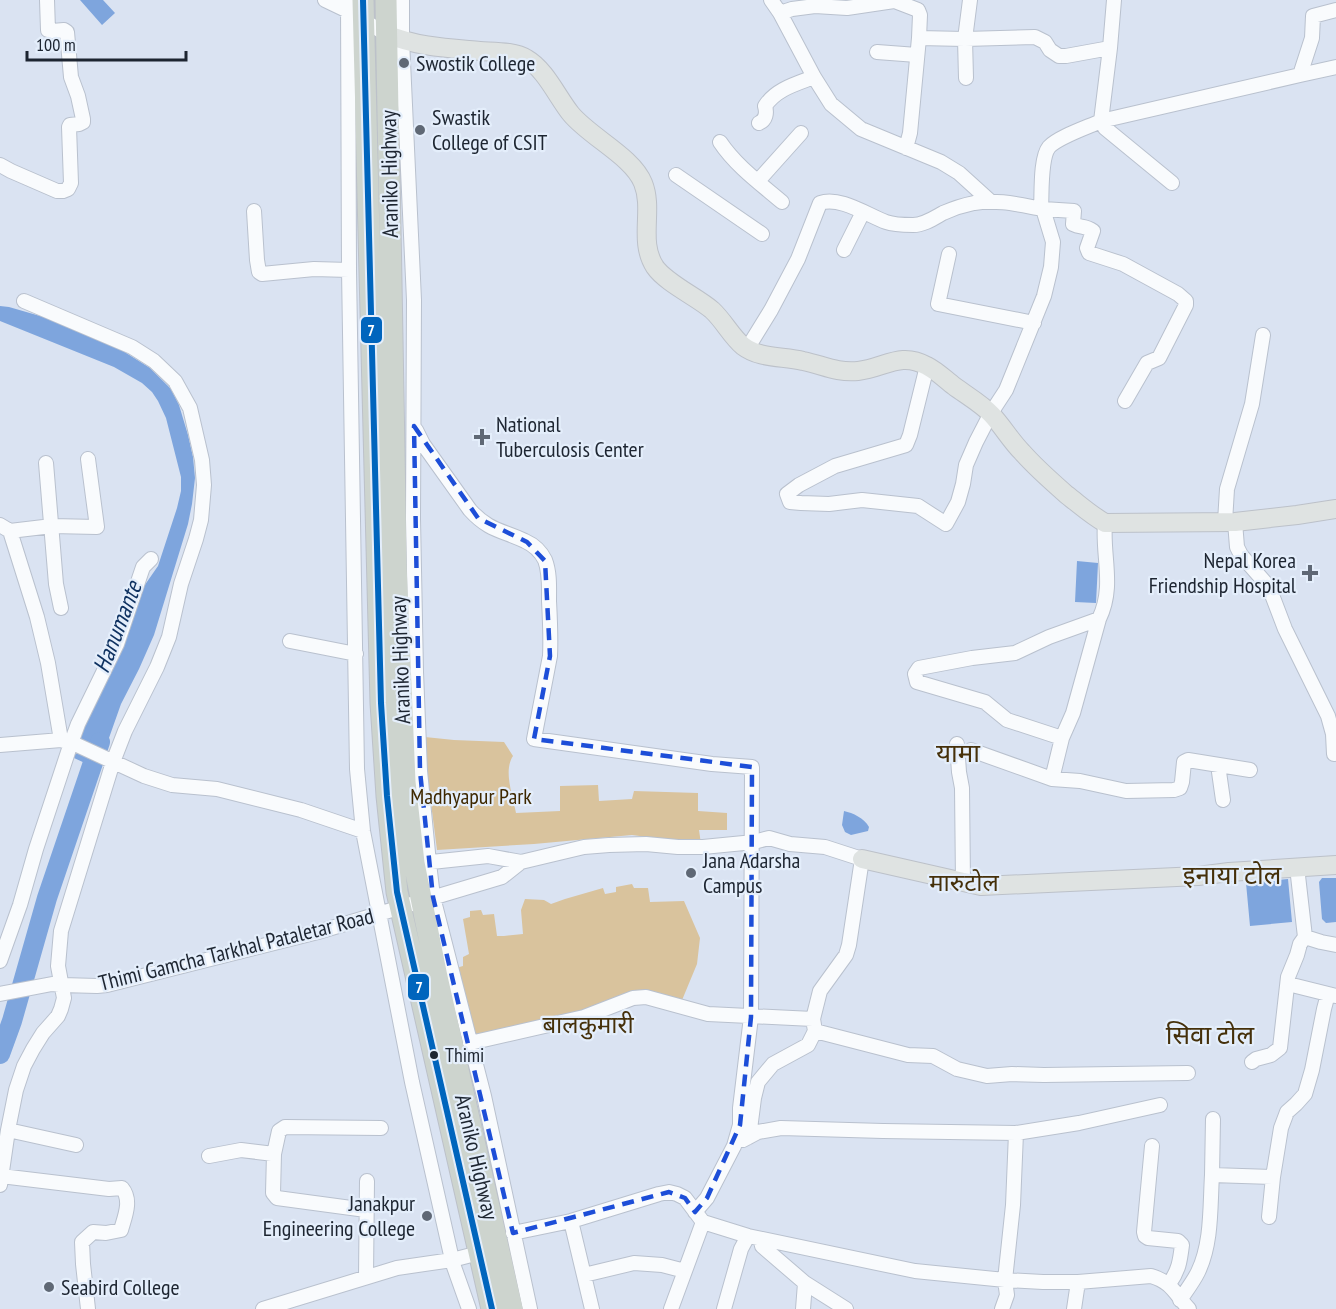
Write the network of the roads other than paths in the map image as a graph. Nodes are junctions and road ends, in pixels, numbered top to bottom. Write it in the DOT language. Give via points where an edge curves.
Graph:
graph roads {
  1 [pos="47,0"];
  2 [pos="325,0"];
  3 [pos="386,0"];
  4 [pos="402,0"];
  5 [pos="771,0"];
  6 [pos="893,0"];
  7 [pos="970,0"];
  8 [pos="1114,0"];
  9 [pos="356,8"];
  10 [pos="1336,10"];
  11 [pos="780,13"];
  12 [pos="394,37"];
  13 [pos="919,38"];
  14 [pos="965,39"];
  15 [pos="1110,48"];
  16 [pos="877,52"];
  17 [pos="917,55"];
  18 [pos="1336,67"];
  19 [pos="1300,75"];
  20 [pos="814,77"];
  21 [pos="966,78"];
  22 [pos="1101,121"];
  23 [pos="759,123"];
  24 [pos="801,133"];
  25 [pos="720,142"];
  26 [pos="906,148"];
  27 [pos="0,165"];
  28 [pos="676,175"];
  29 [pos="758,181"];
  30 [pos="1172,183"];
  31 [pos="783,202"];
  32 [pos="991,202"];
  33 [pos="1042,209"];
  34 [pos="254,211"];
  35 [pos="863,212"];
  36 [pos="762,234"];
  37 [pos="844,250"];
  38 [pos="949,254"];
  39 [pos="349,270"];
  40 [pos="24,302"];
  41 [pos="1034,323"];
  42 [pos="1263,335"];
  43 [pos="747,349"];
  44 [pos="927,366"];
  45 [pos="1125,401"];
  46 [pos="991,413"];
  47 [pos="414,426"];
  48 [pos="88,459"];
  49 [pos="46,463"];
  50 [pos="1336,509"];
  51 [pos="1230,522"];
  52 [pos="1106,523"];
  53 [pos="52,526"];
  54 [pos="5,528"];
  55 [pos="151,559"];
  56 [pos="61,608"];
  57 [pos="1099,619"];
  58 [pos="290,641"];
  59 [pos="356,654"];
  60 [pos="1062,738"];
  61 [pos="69,743"];
  62 [pos="957,744"];
  63 [pos="0,745"];
  64 [pos="971,750"];
  65 [pos="1334,754"];
  66 [pos="109,760"];
  67 [pos="1218,765"];
  68 [pos="1250,770"];
  69 [pos="1052,779"];
  70 [pos="1223,800"];
  71 [pos="363,831"];
  72 [pos="751,842"];
  73 [pos="862,859"];
  74 [pos="521,862"];
  75 [pos="422,863"];
  76 [pos="1336,865"];
  77 [pos="1297,867"];
  78 [pos="963,883"];
  79 [pos="427,899"];
  80 [pos="400,906"];
  81 [pos="379,912"];
  82 [pos="1305,937"];
  83 [pos="1336,945"];
  84 [pos="0,961"];
  85 [pos="57,984"];
  86 [pos="1288,984"];
  87 [pos="0,994"];
  88 [pos="1332,995"];
  89 [pos="751,1017"];
  90 [pos="814,1025"];
  91 [pos="470,1043"];
  92 [pos="1252,1062"];
  93 [pos="1188,1073"];
  94 [pos="1160,1105"];
  95 [pos="1213,1119"];
  96 [pos="381,1128"];
  97 [pos="8,1131"];
  98 [pos="1016,1133"];
  99 [pos="749,1137"];
  100 [pos="76,1145"];
  101 [pos="734,1146"];
  102 [pos="1152,1146"];
  103 [pos="274,1154"];
  104 [pos="209,1156"];
  105 [pos="1212,1175"];
  106 [pos="1274,1177"];
  107 [pos="1,1180"];
  108 [pos="367,1181"];
  109 [pos="366,1210"];
  110 [pos="699,1217"];
  111 [pos="1269,1217"];
  112 [pos="571,1221"];
  113 [pos="513,1233"];
  114 [pos="754,1238"];
  115 [pos="479,1253"];
  116 [pos="452,1260"];
  117 [pos="685,1271"];
  118 [pos="584,1275"];
  119 [pos="366,1277"];
  120 [pos="1005,1280"];
  121 [pos="1078,1282"];
  122 [pos="805,1283"];
  123 [pos="1169,1284"];
  124 [pos="1185,1305"];
  125 [pos="88,1309"];
  126 [pos="263,1309"];
  127 [pos="469,1309"];
  128 [pos="492,1309"];
  129 [pos="512,1309"];
  130 [pos="530,1309"];
  131 [pos="592,1309"];
  132 [pos="671,1309"];
  133 [pos="724,1309"];
  134 [pos="803,1309"];
  135 [pos="846,1309"];
  136 [pos="1002,1309"];
  137 [pos="1074,1309"];
  1 -- 27 [label="street" via="48,30 67,32 71,77 83,119 69,127 71,183 68,189 57,191"];
  2 -- 9 [label="street"];
  3 -- 12 [label="highway, Araniko Highway"];
  4 -- 12 [label="street"];
  5 -- 11 [label="street"];
  6 -- 11 [label="street"];
  6 -- 13 [label="street" via="918,10"];
  7 -- 14 [label="street"];
  8 -- 15 [label="street"];
  9 -- 12 [label="street"];
  9 -- 39 [label="street"];
  9 -- 80 [label="highway, Araniko Highway" via="381,703"];
  10 -- 19 [label="street" via="1313,16 1312,38"];
  11 -- 20 [label="street"];
  12 -- 43 [label="main road" via="421,45 510,54 532,63 572,115 639,175 646,196 647,244 654,266 710,308"];
  12 -- 47 [label="street" via="414,300"];
  12 -- 75 [label="highway, Araniko Highway" via="396,564 405,782"];
  13 -- 14 [label="street"];
  13 -- 17 [label="street"];
  14 -- 15 [label="street" via="1035,37 1059,56"];
  14 -- 21 [label="street"];
  15 -- 22 [label="street"];
  16 -- 17 [label="street"];
  17 -- 26 [label="street"];
  18 -- 19 [label="street"];
  19 -- 22 [label="street"];
  20 -- 23 [label="street" via="769,100 765,118"];
  20 -- 26 [label="street" via="831,104 861,129"];
  22 -- 30 [label="street"];
  22 -- 33 [label="street" via="1055,141 1047,149"];
  24 -- 29 [label="street"];
  25 -- 29 [label="street"];
  26 -- 32 [label="street" via="959,173"];
  28 -- 36 [label="street"];
  29 -- 31 [label="street"];
  32 -- 33 [label="street"];
  32 -- 35 [label="street" via="973,203 915,225 888,223"];
  33 -- 41 [label="street" via="1053,242 1051,267"];
  33 -- 45 [label="street" via="1074,211 1073,224 1088,226 1093,231 1089,253 1123,264 1186,300 1159,358 1147,363"];
  34 -- 39 [label="street" via="257,260 262,274"];
  35 -- 37 [label="street"];
  35 -- 43 [label="street" via="839,202 820,203 798,259"];
  38 -- 41 [label="street" via="938,304"];
  39 -- 59 [label="street"];
  40 -- 66 [label="street" via="132,347 154,361 175,381 190,408 199,442 204,485 201,520 169,637"];
  41 -- 46 [label="street"];
  42 -- 51 [label="street" via="1252,404 1227,489"];
  43 -- 44 [label="main road" via="832,370 873,368 895,360"];
  44 -- 46 [label="main road"];
  44 -- 46 [label="street" via="906,445 835,466 799,484 787,494 790,502 829,504 862,500 918,506 946,524 958,502 966,465"];
  46 -- 52 [label="main road" via="1042,474 1093,517"];
  47 -- 72 [label="street" via="478,518 489,527 535,547 545,561 551,650 534,739 752,767"];
  47 -- 75 [label="street"];
  48 -- 53 [label="street" via="97,527"];
  49 -- 53 [label="street"];
  50 -- 51 [label="main road"];
  51 -- 52 [label="main road"];
  51 -- 65 [label="street" via="1241,555 1269,587 1328,716"];
  52 -- 57 [label="street" via="1108,582"];
  53 -- 54 [label="street"];
  53 -- 56 [label="street"];
  54 -- 61 [label="street" via="37,617"];
  55 -- 61 [label="street" via="143,567 117,644"];
  57 -- 60 [label="street" via="1073,713"];
  57 -- 60 [label="street" via="1015,653 919,668 915,674 917,682 985,702 1007,720"];
  58 -- 59 [label="street"];
  59 -- 71 [label="street" via="357,769"];
  60 -- 69 [label="street"];
  61 -- 63 [label="street"];
  61 -- 66 [label="street"];
  61 -- 84 [label="street"];
  62 -- 78 [label="street" via="963,788"];
  64 -- 69 [label="street"];
  66 -- 71 [label="street" via="172,785 217,789 301,810"];
  66 -- 85 [label="street" via="61,931"];
  67 -- 68 [label="street"];
  67 -- 69 [label="street" via="1184,762 1180,788 1174,790 1126,791"];
  67 -- 70 [label="street"];
  71 -- 81 [label="street"];
  72 -- 73 [label="street" via="769,838"];
  72 -- 74 [label="street" via="703,847 584,847"];
  72 -- 89 [label="street"];
  73 -- 78 [label="main road"];
  73 -- 90 [label="street" via="849,945 820,991"];
  74 -- 75 [label="street" via="488,856"];
  74 -- 79 [label="street, Thimi Gamcha Tarkhal Pataletar Road" via="502,877"];
  75 -- 79 [label="highway, Araniko Highway"];
  76 -- 77 [label="main road"];
  77 -- 78 [label="main road" via="991,886"];
  77 -- 82 [label="street"];
  79 -- 80 [label="street, Thimi Gamcha Tarkhal Pataletar Road"];
  79 -- 91 [label="street"];
  79 -- 129 [label="highway, Araniko Highway" via="436,977"];
  80 -- 81 [label="street, Thimi Gamcha Tarkhal Pataletar Road"];
  80 -- 115 [label="highway, Araniko Highway"];
  81 -- 85 [label="street, Thimi Gamcha Tarkhal Pataletar Road" via="318,932 107,985"];
  81 -- 116 [label="street"];
  82 -- 83 [label="street"];
  82 -- 86 [label="street"];
  85 -- 87 [label="street, Thimi Gamcha Tarkhal Pataletar Road"];
  85 -- 97 [label="street" via="64,998 61,1009 24,1066"];
  86 -- 88 [label="street"];
  86 -- 92 [label="street" via="1280,1048"];
  88 -- 106 [label="street" via="1324,1009 1305,1094 1287,1112 1281,1128"];
  89 -- 90 [label="street"];
  89 -- 91 [label="street" via="708,1014 646,997 633,998 584,1017"];
  89 -- 101 [label="street" via="740,1125"];
  90 -- 93 [label="street" via="908,1055 933,1056 957,1069 987,1076"];
  90 -- 99 [label="street" via="808,1045 773,1064 758,1083"];
  91 -- 113 [label="street"];
  94 -- 98 [label="street"];
  95 -- 105 [label="street"];
  96 -- 103 [label="street" via="285,1127 279,1131"];
  97 -- 100 [label="street"];
  97 -- 107 [label="street"];
  98 -- 99 [label="street" via="782,1128"];
  98 -- 120 [label="street"];
  99 -- 101 [label="street"];
  101 -- 110 [label="street"];
  102 -- 123 [label="street" via="1144,1232 1148,1238 1182,1245 1180,1265"];
  103 -- 104 [label="street" via="241,1150"];
  103 -- 109 [label="street" via="273,1192 277,1198"];
  105 -- 106 [label="street"];
  105 -- 124 [label="street" via="1205,1251"];
  106 -- 111 [label="street"];
  107 -- 125 [label="street" via="124,1189 127,1209 121,1230 93,1232 82,1242"];
  108 -- 109 [label="street"];
  109 -- 119 [label="street"];
  110 -- 112 [label="street" via="685,1198 669,1192"];
  110 -- 114 [label="street"];
  110 -- 117 [label="street"];
  112 -- 113 [label="street"];
  112 -- 118 [label="street"];
  113 -- 130 [label="street"];
  114 -- 120 [label="street" via="915,1271"];
  114 -- 122 [label="street"];
  114 -- 133 [label="street" via="741,1249"];
  115 -- 116 [label="street"];
  115 -- 128 [label="highway, Araniko Highway"];
  116 -- 119 [label="street"];
  116 -- 127 [label="street"];
  117 -- 118 [label="street" via="634,1263"];
  117 -- 132 [label="street"];
  118 -- 131 [label="street"];
  119 -- 126 [label="street"];
  120 -- 121 [label="street"];
  120 -- 136 [label="street" via="1007,1295"];
  121 -- 123 [label="street" via="1151,1276"];
  121 -- 137 [label="street"];
  122 -- 134 [label="street"];
  122 -- 135 [label="street"];
  123 -- 124 [label="street"];
}
